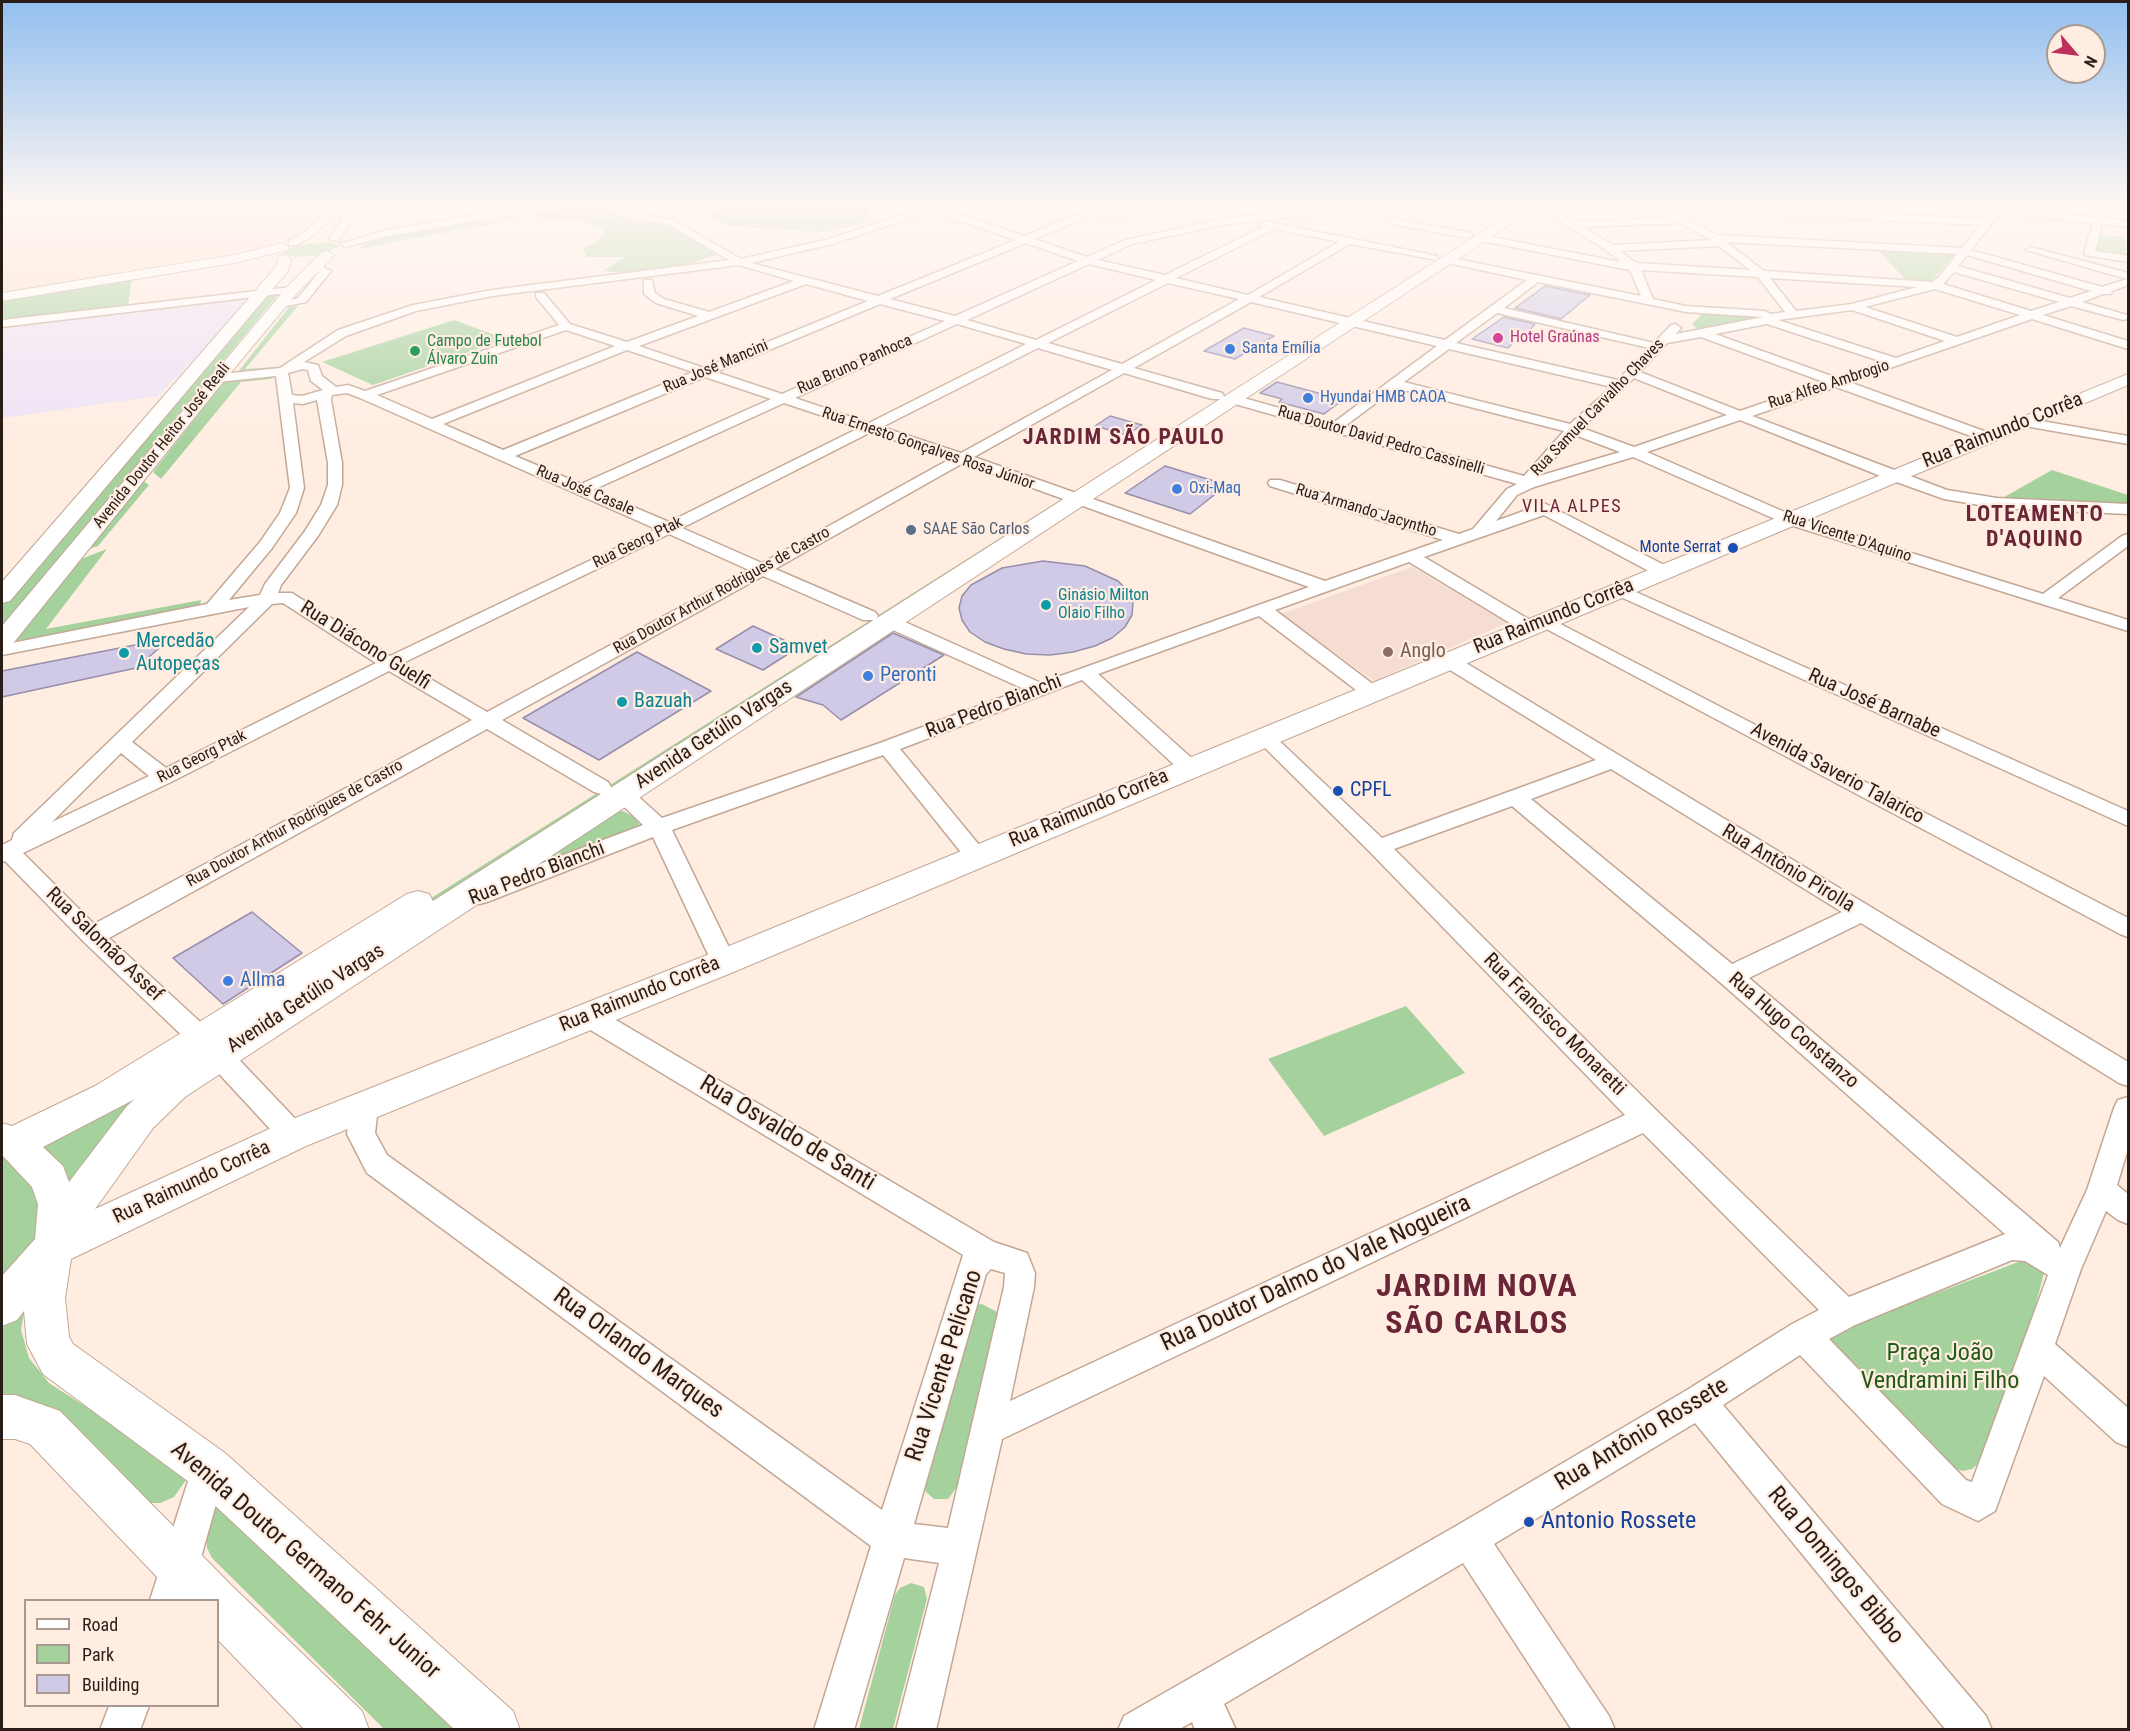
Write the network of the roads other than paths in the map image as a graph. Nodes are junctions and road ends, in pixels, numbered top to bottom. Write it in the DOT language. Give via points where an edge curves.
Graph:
graph roads {
  1 [pos="64,287"];
  2 [pos="267,287"];
  3 [pos="294,287"];
  4 [pos="313,287"];
  5 [pos="542,287"];
  6 [pos="611,287"];
  7 [pos="649,287"];
  8 [pos="788,287"];
  9 [pos="830,287"];
  10 [pos="909,287"];
  11 [pos="1031,287"];
  12 [pos="1150,287"];
  13 [pos="1200,287"];
  14 [pos="1266,287"];
  15 [pos="1397,287"];
  16 [pos="1525,287"];
  17 [pos="1574,287"];
  18 [pos="1617,287"];
  19 [pos="1638,287"];
  20 [pos="1769,287"];
  21 [pos="1927,287"];
  22 [pos="1939,287"];
  23 [pos="2018,287"];
  24 [pos="2088,287"];
  25 [pos="2115,287"];
  26 [pos="292,290"];
  27 [pos="2103,291"];
  28 [pos="262,293"];
  29 [pos="1610,294"];
  30 [pos="540,296"];
  31 [pos="2120,296"];
  32 [pos="2,297"];
  33 [pos="1250,298"];
  34 [pos="876,300"];
  35 [pos="1649,302"];
  36 [pos="2072,302"];
  37 [pos="279,306"];
  38 [pos="1852,307"];
  39 [pos="1495,309"];
  40 [pos="1696,309"];
  41 [pos="1788,315"];
  42 [pos="710,316"];
  43 [pos="2035,316"];
  44 [pos="2123,317"];
  45 [pos="1768,320"];
  46 [pos="955,321"];
  47 [pos="1345,321"];
  48 [pos="2,324"];
  49 [pos="1679,325"];
  50 [pos="566,326"];
  51 [pos="1704,334"];
  52 [pos="1957,341"];
  53 [pos="1661,343"];
  54 [pos="1035,344"];
  55 [pos="1445,344"];
  56 [pos="2128,345"];
  57 [pos="625,347"];
  58 [pos="235,357"];
  59 [pos="206,359"];
  60 [pos="1896,362"];
  61 [pos="311,366"];
  62 [pos="1122,369"];
  63 [pos="286,370"];
  64 [pos="704,373"];
  65 [pos="1632,373"];
  66 [pos="217,378"];
  67 [pos="2128,379"];
  68 [pos="186,380"];
  69 [pos="1836,382"];
  70 [pos="1393,383"];
  71 [pos="1621,385"];
  72 [pos="330,393"];
  73 [pos="365,395"];
  74 [pos="286,398"];
  75 [pos="1225,398"];
  76 [pos="781,399"];
  77 [pos="1740,415"];
  78 [pos="2024,422"];
  79 [pos="432,424"];
  80 [pos="868,428"];
  81 [pos="1334,428"];
  82 [pos="1573,429"];
  83 [pos="1987,437"];
  84 [pos="2128,440"];
  85 [pos="1634,452"];
  86 [pos="502,456"];
  87 [pos="962,458"];
  88 [pos="1893,476"];
  89 [pos="1275,483"];
  90 [pos="1529,484"];
  91 [pos="582,489"];
  92 [pos="1512,492"];
  93 [pos="1068,497"];
  94 [pos="1545,509"];
  95 [pos="2128,509"];
  96 [pos="1791,519"];
  97 [pos="670,528"];
  98 [pos="1479,531"];
  99 [pos="1458,539"];
  100 [pos="2128,539"];
  101 [pos="1412,557"];
  102 [pos="763,570"];
  103 [pos="1664,572"];
  104 [pos="1326,587"];
  105 [pos="1620,590"];
  106 [pos="2,596"];
  107 [pos="267,598"];
  108 [pos="2045,600"];
  109 [pos="212,609"];
  110 [pos="1263,610"];
  111 [pos="879,619"];
  112 [pos="1537,624"];
  113 [pos="2128,626"];
  114 [pos="2,640"];
  115 [pos="2,650"];
  116 [pos="1449,661"];
  117 [pos="389,663"];
  118 [pos="1085,673"];
  119 [pos="1040,689"];
  120 [pos="1371,692"];
  121 [pos="487,719"];
  122 [pos="1264,737"];
  123 [pos="119,742"];
  124 [pos="887,747"];
  125 [pos="1611,762"];
  126 [pos="1189,767"];
  127 [pos="165,777"];
  128 [pos="612,791"];
  129 [pos="1515,797"];
  130 [pos="2128,819"];
  131 [pos="659,827"];
  132 [pos="1378,847"];
  133 [pos="5,853"];
  134 [pos="976,856"];
  135 [pos="444,909"];
  136 [pos="1861,913"];
  137 [pos="2128,928"];
  138 [pos="92,936"];
  139 [pos="724,962"];
  140 [pos="1730,976"];
  141 [pos="588,1016"];
  142 [pos="210,1047"];
  143 [pos="2128,1075"];
  144 [pos="364,1107"];
  145 [pos="2128,1108"];
  146 [pos="1646,1118"];
  147 [pos="293,1135"];
  148 [pos="5,1139"];
  149 [pos="2101,1190"];
  150 [pos="2128,1211"];
  151 [pos="55,1239"];
  152 [pos="986,1253"];
  153 [pos="2066,1269"];
  154 [pos="2,1306"];
  155 [pos="1844,1314"];
  156 [pos="1803,1335"];
  157 [pos="2037,1349"];
  158 [pos="1699,1402"];
  159 [pos="2,1417"];
  160 [pos="987,1429"];
  161 [pos="2128,1430"];
  162 [pos="209,1469"];
  163 [pos="892,1539"];
  164 [pos="1469,1539"];
  165 [pos="961,1548"];
  166 [pos="174,1584"];
  167 [pos="211,1599"];
  168 [pos="219,1606"];
  169 [pos="129,1707"];
  170 [pos="1208,1713"];
  171 [pos="120,1730"];
  172 [pos="343,1730"];
  173 [pos="494,1730"];
  174 [pos="834,1730"];
  175 [pos="916,1730"];
  176 [pos="1138,1730"];
  177 [pos="1595,1730"];
  178 [pos="1972,1730"];
  1 -- 32 [label="main road"];
  2 -- 28 [label="main road, Avenida Doutor Heitor José Reali"];
  3 -- 26 [label="main road, Avenida Doutor Heitor José Reali"];
  4 -- 37 [label="street" via="302,300"];
  5 -- 63 [label="street" via="421,306 389,315 342,333"];
  6 -- 30 [label="street"];
  7 -- 42 [label="street" via="650,294 660,302"];
  8 -- 42 [label="street"];
  9 -- 34 [label="street, Rua Doutor David Pedro Cassinelli"];
  10 -- 34 [label="street, Rua José Mancini"];
  11 -- 46 [label="street, Rua Bruno Panhoca"];
  12 -- 54 [label="street, Rua Georg Ptak"];
  13 -- 33 [label="street"];
  14 -- 33 [label="street, Rua Doutor Arthur Rodrigues de Castro"];
  15 -- 47 [label="main road, Avenida Getúlio Vargas"];
  16 -- 39 [label="street"];
  17 -- 29 [label="street"];
  18 -- 29 [label="street"];
  19 -- 35 [label="street"];
  20 -- 41 [label="street"];
  21 -- 38 [label="street"];
  22 -- 43 [label="street"];
  23 -- 36 [label="street"];
  24 -- 27 [label="street"];
  25 -- 27 [label="street, Rua Alfeo Ambrogio"];
  26 -- 28 [label="street"];
  26 -- 37 [label="main road, Avenida Doutor Heitor José Reali"];
  27 -- 31 [label="street"];
  27 -- 36 [label="street, Rua Alfeo Ambrogio"];
  28 -- 48 [label="street"];
  28 -- 59 [label="main road, Avenida Doutor Heitor José Reali"];
  29 -- 35 [label="street"];
  30 -- 50 [label="street, Rua Ernesto Gonçalves Rosa Júnior"];
  30 -- 61 [label="street" via="457,307 410,319 339,347"];
  33 -- 47 [label="street"];
  33 -- 62 [label="street, Rua Doutor Arthur Rodrigues de Castro"];
  34 -- 46 [label="street, Rua Doutor David Pedro Cassinelli"];
  34 -- 64 [label="street, Rua José Mancini"];
  35 -- 40 [label="street"];
  36 -- 43 [label="street, Rua Alfeo Ambrogio"];
  36 -- 44 [label="street"];
  37 -- 58 [label="main road, Avenida Doutor Heitor José Reali"];
  38 -- 41 [label="street"];
  38 -- 52 [label="street"];
  39 -- 53 [label="street"];
  39 -- 55 [label="street"];
  40 -- 41 [label="street"];
  40 -- 49 [label="street, Rua Samuel Carvalho Chaves"];
  41 -- 45 [label="street"];
  42 -- 57 [label="street"];
  43 -- 52 [label="street, Rua Alfeo Ambrogio"];
  43 -- 56 [label="street"];
  45 -- 51 [label="street"];
  45 -- 60 [label="street"];
  46 -- 54 [label="street, Rua Doutor David Pedro Cassinelli"];
  46 -- 76 [label="street, Rua Bruno Panhoca"];
  47 -- 55 [label="street"];
  47 -- 75 [label="main road, Avenida Getúlio Vargas"];
  49 -- 51 [label="street"];
  49 -- 53 [label="street, Rua Samuel Carvalho Chaves"];
  50 -- 57 [label="street, Rua Ernesto Gonçalves Rosa Júnior"];
  50 -- 73 [label="street"];
  51 -- 53 [label="street"];
  51 -- 69 [label="street"];
  52 -- 60 [label="street, Rua Alfeo Ambrogio"];
  53 -- 65 [label="street, Rua Samuel Carvalho Chaves"];
  54 -- 62 [label="street, Rua Doutor David Pedro Cassinelli"];
  54 -- 80 [label="street, Rua Georg Ptak"];
  55 -- 70 [label="street"];
  55 -- 71 [label="street"];
  57 -- 64 [label="street, Rua Ernesto Gonçalves Rosa Júnior"];
  57 -- 79 [label="street"];
  58 -- 59 [label="main road"];
  58 -- 66 [label="main road, Avenida Doutor Heitor José Reali"];
  59 -- 68 [label="main road, Avenida Doutor Heitor José Reali"];
  60 -- 69 [label="street, Rua Alfeo Ambrogio"];
  61 -- 63 [label="street"];
  61 -- 72 [label="street"];
  62 -- 75 [label="street, Rua Doutor David Pedro Cassinelli"];
  62 -- 87 [label="street, Rua Doutor Arthur Rodrigues de Castro"];
  63 -- 66 [label="street"];
  63 -- 74 [label="street"];
  64 -- 76 [label="street, Rua Ernesto Gonçalves Rosa Júnior"];
  64 -- 86 [label="street, Rua José Mancini"];
  65 -- 71 [label="street, Rua Samuel Carvalho Chaves"];
  65 -- 77 [label="street"];
  66 -- 68 [label="main road"];
  66 -- 114 [label="main road, Avenida Doutor Heitor José Reali"];
  67 -- 78 [label="main road, Rua Raimundo Corrêa"];
  68 -- 106 [label="main road, Avenida Doutor Heitor José Reali"];
  69 -- 77 [label="street, Rua Alfeo Ambrogio"];
  69 -- 83 [label="street"];
  70 -- 81 [label="street"];
  70 -- 82 [label="street"];
  71 -- 82 [label="street, Rua Samuel Carvalho Chaves"];
  72 -- 73 [label="street, Rua José Casale" via="348,389"];
  72 -- 74 [label="street, Rua José Casale" via="303,400"];
  72 -- 107 [label="street" via="324,400 336,463 329,505"];
  73 -- 79 [label="street, Rua José Casale"];
  74 -- 109 [label="street" via="297,488 288,513 266,545"];
  75 -- 81 [label="street, Rua Doutor David Pedro Cassinelli"];
  75 -- 93 [label="main road, Avenida Getúlio Vargas"];
  76 -- 80 [label="street, Rua Ernesto Gonçalves Rosa Júnior"];
  76 -- 91 [label="street, Rua Bruno Panhoca"];
  77 -- 85 [label="street, Rua Alfeo Ambrogio"];
  77 -- 88 [label="street"];
  78 -- 83 [label="main road, Rua Raimundo Corrêa"];
  78 -- 84 [label="street"];
  79 -- 86 [label="street, Rua José Casale"];
  80 -- 87 [label="street, Rua Ernesto Gonçalves Rosa Júnior"];
  80 -- 97 [label="street, Rua Georg Ptak"];
  81 -- 90 [label="street, Rua Doutor David Pedro Cassinelli"];
  82 -- 85 [label="street, Rua Vicente D'Aquino"];
  82 -- 90 [label="street, Rua Samuel Carvalho Chaves" via="1528,480"];
  83 -- 88 [label="main road, Rua Raimundo Corrêa"];
  85 -- 90 [label="street, Rua Alfeo Ambrogio"];
  85 -- 96 [label="street, Rua Vicente D'Aquino"];
  86 -- 91 [label="street, Rua José Casale"];
  87 -- 93 [label="street, Rua Ernesto Gonçalves Rosa Júnior"];
  87 -- 102 [label="street, Rua Doutor Arthur Rodrigues de Castro"];
  88 -- 95 [label="street" via="1944,494 1984,502"];
  88 -- 96 [label="main road, Rua Raimundo Corrêa"];
  89 -- 99 [label="street, Rua Armando Jacyntho"];
  90 -- 92 [label="street, Rua Samuel Carvalho Chaves"];
  91 -- 97 [label="street, Rua José Casale"];
  92 -- 94 [label="street"];
  92 -- 98 [label="street, Rua Samuel Carvalho Chaves"];
  93 -- 104 [label="street, Rua Ernesto Gonçalves Rosa Júnior"];
  93 -- 111 [label="main road, Avenida Getúlio Vargas"];
  94 -- 98 [label="street, Rua Pedro Bianchi"];
  94 -- 103 [label="street"];
  96 -- 103 [label="main road, Rua Raimundo Corrêa"];
  96 -- 108 [label="street, Rua Vicente D'Aquino"];
  97 -- 102 [label="street, Rua José Casale"];
  97 -- 117 [label="street, Rua Georg Ptak"];
  98 -- 99 [label="street, Rua Pedro Bianchi"];
  99 -- 101 [label="street, Rua Pedro Bianchi"];
  100 -- 108 [label="street"];
  101 -- 104 [label="street, Rua Pedro Bianchi"];
  101 -- 112 [label="street, Avenida Saverio Talarico"];
  102 -- 111 [label="street, Rua José Casale"];
  102 -- 121 [label="street, Rua Doutor Arthur Rodrigues de Castro"];
  103 -- 105 [label="main road, Rua Raimundo Corrêa"];
  104 -- 110 [label="street, Rua Pedro Bianchi"];
  105 -- 112 [label="main road, Rua Raimundo Corrêa"];
  105 -- 130 [label="street, Rua José Barnabe"];
  107 -- 109 [label="street, Rua Diácono Guelfi"];
  107 -- 117 [label="street, Rua Diácono Guelfi" via="286,597"];
  107 -- 123 [label="street"];
  108 -- 113 [label="street, Rua Vicente D'Aquino"];
  109 -- 115 [label="street, Rua Diácono Guelfi"];
  110 -- 118 [label="street, Rua Pedro Bianchi"];
  110 -- 120 [label="street"];
  111 -- 119 [label="street, Rua José Casale"];
  111 -- 128 [label="main road, Avenida Getúlio Vargas"];
  112 -- 116 [label="main road, Rua Raimundo Corrêa"];
  112 -- 137 [label="street, Avenida Saverio Talarico"];
  116 -- 120 [label="main road, Rua Raimundo Corrêa"];
  116 -- 125 [label="street, Rua Antônio Pirolla"];
  117 -- 121 [label="street, Rua Diácono Guelfi"];
  117 -- 127 [label="street, Rua Georg Ptak"];
  118 -- 119 [label="street, Rua Pedro Bianchi"];
  118 -- 126 [label="street"];
  119 -- 124 [label="street, Rua Pedro Bianchi"];
  120 -- 122 [label="main road, Rua Raimundo Corrêa"];
  121 -- 128 [label="street, Rua Diácono Guelfi"];
  121 -- 138 [label="street, Rua Doutor Arthur Rodrigues de Castro"];
  122 -- 126 [label="main road, Rua Raimundo Corrêa"];
  122 -- 132 [label="street, Rua Francisco Monaretti"];
  123 -- 127 [label="street"];
  123 -- 133 [label="street"];
  124 -- 131 [label="street, Rua Pedro Bianchi"];
  124 -- 134 [label="street"];
  125 -- 129 [label="street"];
  125 -- 136 [label="street, Rua Antônio Pirolla"];
  126 -- 134 [label="main road, Rua Raimundo Corrêa"];
  127 -- 133 [label="street, Rua Georg Ptak"];
  128 -- 131 [label="street, Rua Diácono Guelfi"];
  128 -- 135 [label="main road, Avenida Getúlio Vargas"];
  128 -- 142 [label="main road, Avenida Getúlio Vargas"];
  129 -- 132 [label="street"];
  129 -- 140 [label="street, Rua Hugo Constanzo"];
  131 -- 135 [label="street, Rua Pedro Bianchi"];
  131 -- 139 [label="street"];
  132 -- 146 [label="street, Rua Francisco Monaretti"];
  133 -- 138 [label="street, Rua Salomão Assef"];
  134 -- 139 [label="main road, Rua Raimundo Corrêa"];
  135 -- 142 [label="main road, Avenida Getúlio Vargas"];
  136 -- 140 [label="street"];
  136 -- 143 [label="street, Rua Antônio Pirolla"];
  138 -- 142 [label="street, Rua Salomão Assef"];
  139 -- 141 [label="main road, Rua Raimundo Corrêa"];
  140 -- 153 [label="street, Rua Hugo Constanzo"];
  141 -- 144 [label="main road, Rua Raimundo Corrêa"];
  141 -- 152 [label="street, Rua Osvaldo de Santi"];
  142 -- 147 [label="street, Rua Salomão Assef"];
  142 -- 148 [label="main road, Avenida Getúlio Vargas" via="108,1097"];
  142 -- 151 [label="main road, Avenida Getúlio Vargas" via="140,1117"];
  144 -- 147 [label="main road, Rua Raimundo Corrêa"];
  144 -- 163 [label="street, Rua Orlando Marques" via="361,1134 377,1164"];
  145 -- 149 [label="street"];
  146 -- 155 [label="street, Rua Francisco Monaretti"];
  146 -- 160 [label="street, Rua Doutor Dalmo do Vale Nogueira"];
  147 -- 151 [label="main road, Rua Raimundo Corrêa"];
  148 -- 151 [label="main road" via="49,1178 57,1204"];
  149 -- 150 [label="street"];
  149 -- 153 [label="street"];
  151 -- 154 [label="main road, Avenida Getúlio Vargas"];
  151 -- 162 [label="main road, Avenida Doutor Germano Fehr Junior" via="44,1298 48,1344 58,1359"];
  152 -- 160 [label="street, Rua Vicente Pelicano" via="1016,1263 1020,1273"];
  152 -- 163 [label="street, Rua Vicente Pelicano" via="972,1266"];
  153 -- 155 [label="street, Rua Antônio Rossete" via="2029,1248 2011,1246"];
  153 -- 157 [label="street"];
  155 -- 156 [label="street, Rua Antônio Rossete"];
  156 -- 157 [label="street" via="1954,1492 1978,1503 1983,1499"];
  156 -- 158 [label="street, Rua Antônio Rossete"];
  157 -- 161 [label="street"];
  158 -- 164 [label="street, Rua Antônio Rossete"];
  158 -- 178 [label="street, Rua Domingos Bibbo"];
  159 -- 166 [label="main road" via="15,1417 44,1427"];
  160 -- 165 [label="street, Rua Vicente Pelicano"];
  162 -- 166 [label="street"];
  162 -- 173 [label="main road, Avenida Doutor Germano Fehr Junior"];
  163 -- 165 [label="street, Rua Orlando Marques"];
  163 -- 174 [label="street, Rua Vicente Pelicano"];
  164 -- 170 [label="street, Rua Antônio Rossete"];
  164 -- 177 [label="street"];
  165 -- 175 [label="street, Rua Vicente Pelicano"];
  166 -- 167 [label="main road"];
  168 -- 172 [label="main road"];
  169 -- 171 [label="street"];
  170 -- 176 [label="street, Rua Antônio Rossete"];
}
